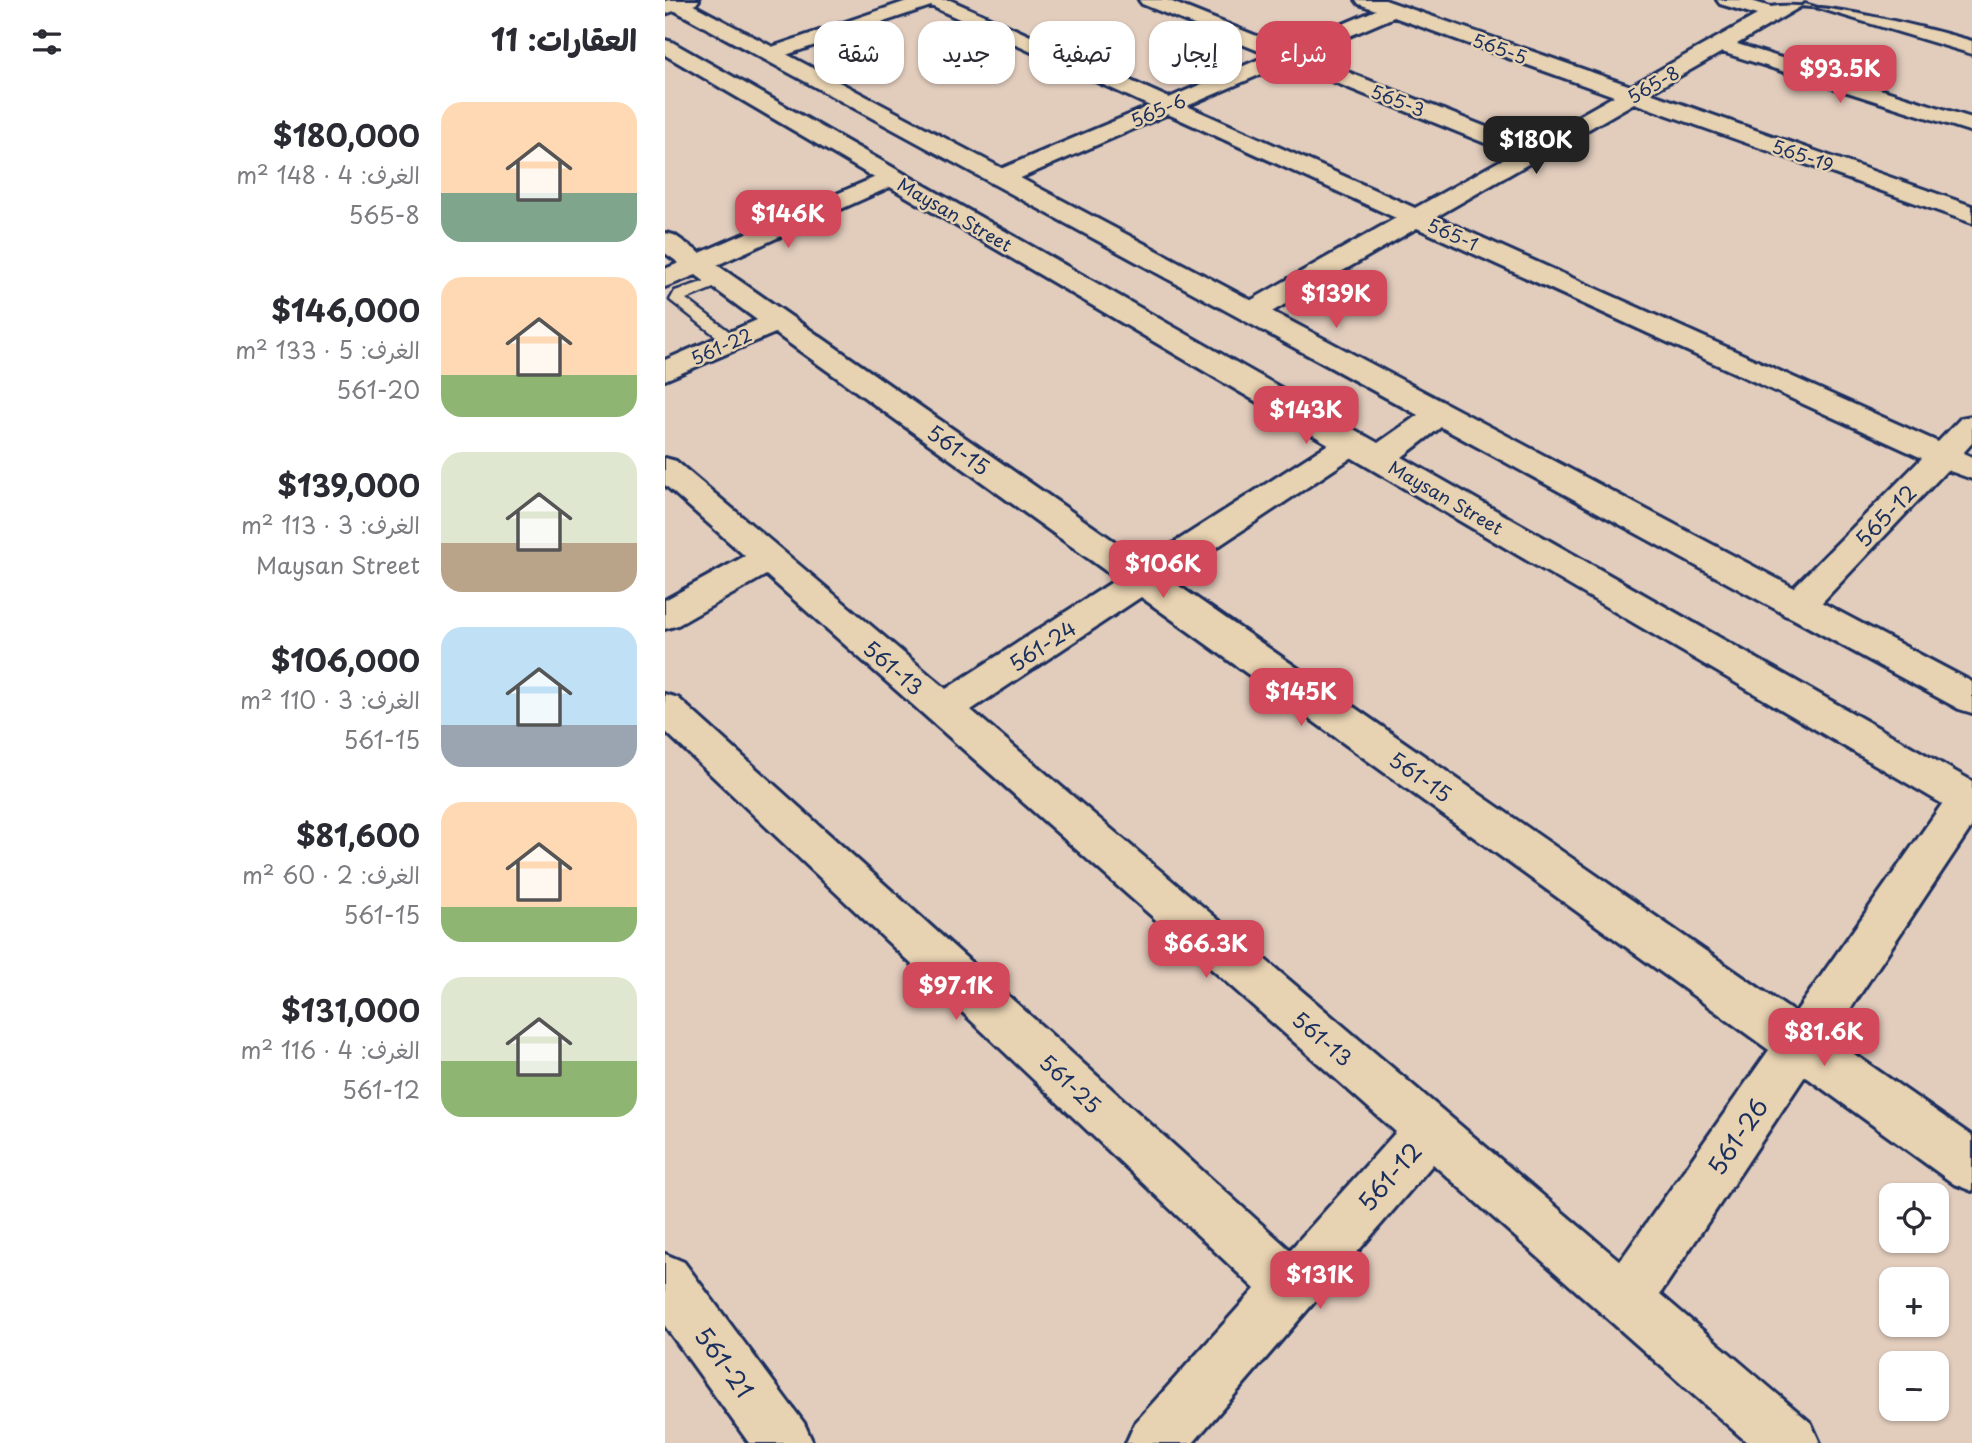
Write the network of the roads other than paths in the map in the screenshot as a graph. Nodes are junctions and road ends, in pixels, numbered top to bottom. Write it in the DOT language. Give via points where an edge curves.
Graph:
graph roads {
  1 [pos="929,0"];
  2 [pos="935,0"];
  3 [pos="1149,0"];
  4 [pos="1366,0"];
  5 [pos="1727,0"];
  6 [pos="1798,0"];
  7 [pos="1811,0"];
  8 [pos="677,4"];
  9 [pos="1393,10"];
  10 [pos="1774,14"];
  11 [pos="1351,28"];
  12 [pos="1256,43"];
  13 [pos="1720,45"];
  14 [pos="665,46"];
  15 [pos="1972,48"];
  16 [pos="770,54"];
  17 [pos="1256,68"];
  18 [pos="1351,81"];
  19 [pos="1634,96"];
  20 [pos="1168,106"];
  21 [pos="1972,125"];
  22 [pos="1531,153"];
  23 [pos="892,177"];
  24 [pos="1000,178"];
  25 [pos="1972,215"];
  26 [pos="1416,218"];
  27 [pos="665,241"];
  28 [pos="695,275"];
  29 [pos="1251,312"];
  30 [pos="778,321"];
  31 [pos="732,341"];
  32 [pos="665,371"];
  33 [pos="1439,414"];
  34 [pos="1972,425"];
  35 [pos="1366,451"];
  36 [pos="1957,462"];
  37 [pos="665,468"];
  38 [pos="769,558"];
  39 [pos="1143,579"];
  40 [pos="1797,606"];
  41 [pos="665,616"];
  42 [pos="1972,699"];
  43 [pos="943,709"];
  44 [pos="674,729"];
  45 [pos="1970,800"];
  46 [pos="1800,1044"];
  47 [pos="1430,1130"];
  48 [pos="1972,1166"];
  49 [pos="665,1280"];
  50 [pos="1291,1287"];
  51 [pos="1625,1299"];
  52 [pos="1173,1436"];
  53 [pos="784,1443"];
  54 [pos="1791,1443"];
  1 -- 16 [label="street"];
  2 -- 20 [label="street, 565-1"];
  3 -- 12 [label="street, 565-3"];
  4 -- 9 [label="street, 565-5"];
  5 -- 10 [label="street"];
  6 -- 10 [label="street, 565-8"];
  7 -- 15 [label="street"];
  8 -- 16 [label="street"];
  9 -- 11 [label="street, 565-6"];
  9 -- 19 [label="street, 565-5"];
  10 -- 13 [label="street, 565-8"];
  13 -- 19 [label="street, 565-8"];
  13 -- 21 [label="street"];
  14 -- 23 [label="street, Maysan Street"];
  16 -- 24 [label="street"];
  17 -- 20 [label="street, 565-6"];
  18 -- 22 [label="street, 565-3"];
  19 -- 22 [label="street, 565-8"];
  19 -- 25 [label="street, 565-19"];
  20 -- 24 [label="street, 565-6"];
  20 -- 26 [label="street, 565-1"];
  22 -- 26 [label="street, 565-8"];
  23 -- 28 [label="street"];
  23 -- 35 [label="street, Maysan Street"];
  24 -- 29 [label="street"];
  26 -- 29 [label="street, 565-8"];
  26 -- 36 [label="street, 565-1"];
  27 -- 28 [label="street, 561-15"];
  28 -- 30 [label="street, 561-15"];
  28 -- 31 [label="lane" via="678,300"];
  29 -- 33 [label="street"];
  30 -- 31 [label="street, 561-22"];
  30 -- 39 [label="street, 561-15"];
  31 -- 32 [label="street, 561-22"];
  33 -- 35 [label="street, 561-24"];
  33 -- 40 [label="street"];
  34 -- 36 [label="street, 565-12"];
  35 -- 39 [label="street, 561-24"];
  35 -- 45 [label="street, Maysan Street"];
  36 -- 40 [label="street, 565-12"];
  37 -- 38 [label="street, 561-13"];
  38 -- 41 [label="street"];
  38 -- 43 [label="street, 561-13"];
  39 -- 43 [label="street, 561-24"];
  39 -- 46 [label="street, 561-15"];
  40 -- 42 [label="street"];
  43 -- 47 [label="street, 561-13"];
  44 -- 50 [label="street, 561-25"];
  45 -- 46 [label="street, 561-26"];
  46 -- 48 [label="street, 561-15"];
  46 -- 51 [label="street, 561-26"];
  47 -- 50 [label="street, 561-12"];
  47 -- 51 [label="street, 561-13"];
  49 -- 53 [label="street, 561-21"];
  50 -- 52 [label="street, 561-12"];
  51 -- 54 [label="street, 561-13"];
}
